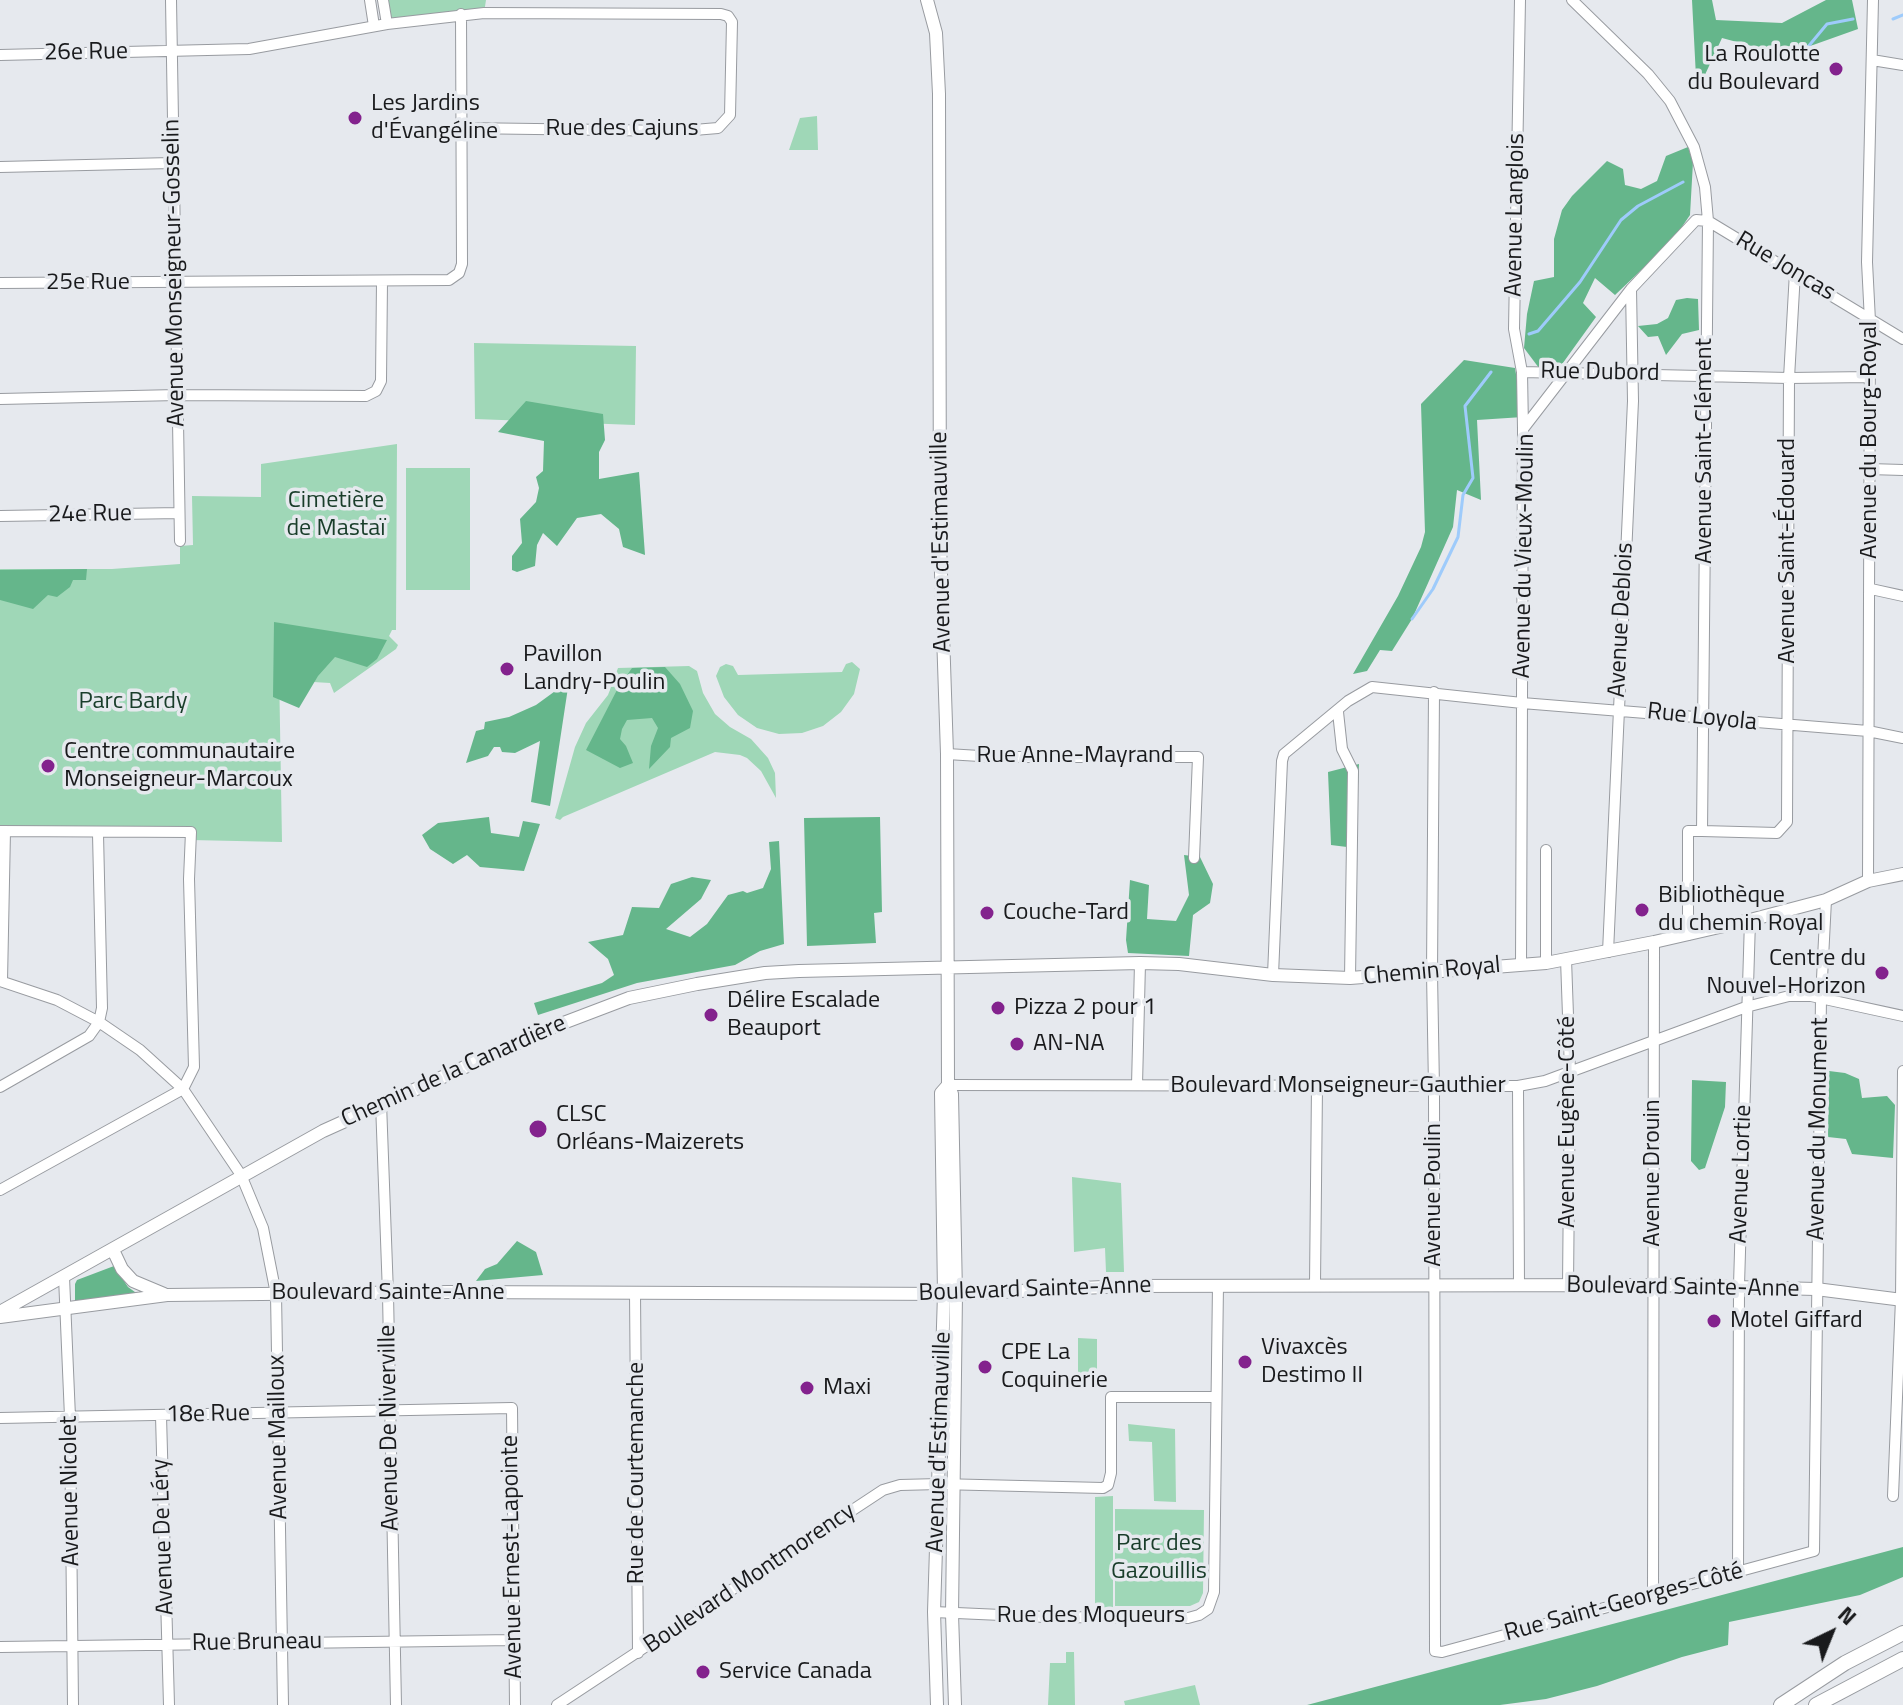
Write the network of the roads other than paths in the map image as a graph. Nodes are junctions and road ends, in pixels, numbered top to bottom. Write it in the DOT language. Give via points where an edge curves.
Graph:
graph roads {
  1 [pos="370,0"];
  2 [pos="383,0"];
  3 [pos="927,0"];
  4 [pos="1520,0"];
  5 [pos="1572,0"];
  6 [pos="1873,0"];
  7 [pos="172,1"];
  8 [pos="461,14"];
  9 [pos="732,22"];
  10 [pos="387,24"];
  11 [pos="374,26"];
  12 [pos="172,51"];
  13 [pos="0,55"];
  14 [pos="1872,60"];
  15 [pos="1903,65"];
  16 [pos="462,128"];
  17 [pos="172,163"];
  18 [pos="0,167"];
  19 [pos="1708,221"];
  20 [pos="1795,272"];
  21 [pos="382,281"];
  22 [pos="175,282"];
  23 [pos="0,283"];
  24 [pos="1631,289"];
  25 [pos="1870,321"];
  26 [pos="1903,339"];
  27 [pos="1522,372"];
  28 [pos="1566,373"];
  29 [pos="1632,374"];
  30 [pos="1705,376"];
  31 [pos="1870,377"];
  32 [pos="1789,378"];
  33 [pos="177,395"];
  34 [pos="0,399"];
  35 [pos="1523,429"];
  36 [pos="1869,469"];
  37 [pos="1903,470"];
  38 [pos="179,513"];
  39 [pos="0,516"];
  40 [pos="180,541"];
  41 [pos="1871,589"];
  42 [pos="1903,596"];
  43 [pos="1434,692"];
  44 [pos="1522,703"];
  45 [pos="1618,710"];
  46 [pos="1338,712"];
  47 [pos="1705,718"];
  48 [pos="1788,727"];
  49 [pos="1868,731"];
  50 [pos="1903,738"];
  51 [pos="947,754"];
  52 [pos="3,831"];
  53 [pos="1702,831"];
  54 [pos="98,834"];
  55 [pos="1546,850"];
  56 [pos="1194,858"];
  57 [pos="1903,874"];
  58 [pos="1868,881"];
  59 [pos="1826,900"];
  60 [pos="1750,920"];
  61 [pos="1688,935"];
  62 [pos="1654,942"];
  63 [pos="1608,952"];
  64 [pos="1566,959"];
  65 [pos="1140,963"];
  66 [pos="1546,963"];
  67 [pos="1521,964"];
  68 [pos="950,968"];
  69 [pos="1432,973"];
  70 [pos="1273,975"];
  71 [pos="1350,978"];
  72 [pos="1,981"];
  73 [pos="1821,998"];
  74 [pos="1746,1007"];
  75 [pos="1903,1016"];
  76 [pos="99,1022"];
  77 [pos="1653,1042"];
  78 [pos="1903,1071"];
  79 [pos="1570,1072"];
  80 [pos="948,1085"];
  81 [pos="1137,1085"];
  82 [pos="1317,1086"];
  83 [pos="1518,1086"];
  84 [pos="0,1087"];
  85 [pos="1434,1088"];
  86 [pos="183,1089"];
  87 [pos="381,1103"];
  88 [pos="1902,1124"];
  89 [pos="241,1175"];
  90 [pos="0,1190"];
  91 [pos="1902,1228"];
  92 [pos="113,1250"];
  93 [pos="64,1277"];
  94 [pos="1315,1284"];
  95 [pos="1218,1285"];
  96 [pos="1653,1285"];
  97 [pos="1739,1285"];
  98 [pos="1433,1286"];
  99 [pos="1519,1286"];
  100 [pos="1568,1286"];
  101 [pos="1816,1289"];
  102 [pos="635,1293"];
  103 [pos="276,1294"];
  104 [pos="388,1294"];
  105 [pos="950,1294"];
  106 [pos="167,1295"];
  107 [pos="1902,1300"];
  108 [pos="67,1310"];
  109 [pos="0,1315"];
  110 [pos="1216,1397"];
  111 [pos="512,1408"];
  112 [pos="390,1411"];
  113 [pos="279,1413"];
  114 [pos="161,1416"];
  115 [pos="70,1417"];
  116 [pos="0,1418"];
  117 [pos="945,1484"];
  118 [pos="1893,1496"];
  119 [pos="1814,1551"];
  120 [pos="1738,1572"];
  121 [pos="1653,1597"];
  122 [pos="934,1612"];
  123 [pos="952,1614"];
  124 [pos="1903,1633"];
  125 [pos="394,1640"];
  126 [pos="514,1640"];
  127 [pos="282,1643"];
  128 [pos="168,1644"];
  129 [pos="73,1646"];
  130 [pos="0,1647"];
  131 [pos="1435,1651"];
  132 [pos="638,1653"];
  133 [pos="1903,1659"];
  134 [pos="73,1705"];
  135 [pos="169,1705"];
  136 [pos="283,1705"];
  137 [pos="396,1705"];
  138 [pos="515,1705"];
  139 [pos="557,1705"];
  140 [pos="937,1705"];
  141 [pos="955,1705"];
  142 [pos="1781,1705"];
  143 [pos="1816,1705"];
  1 -- 11 [label="street"];
  2 -- 10 [label="street"];
  3 -- 51 [label="main road, Avenue d'Estimauville" via="936,33 939,94 940,543"];
  4 -- 27 [label="street, Avenue Langlois" via="1514,329"];
  5 -- 19 [label="street, Avenue Saint-Clément" via="1648,74 1684,123 1701,168"];
  6 -- 14 [label="street, Avenue du Bourg-Royal"];
  7 -- 12 [label="street, Avenue Monseigneur-Gosselin"];
  8 -- 9 [label="street, 26e Rue" via="721,14"];
  8 -- 10 [label="street, 26e Rue"];
  8 -- 16 [label="street"];
  9 -- 16 [label="street, Rue des Cajuns" via="730,115 718,128"];
  10 -- 11 [label="street, 26e Rue"];
  11 -- 12 [label="street, 26e Rue" via="249,49"];
  12 -- 13 [label="street, 26e Rue"];
  12 -- 17 [label="street, Avenue Monseigneur-Gosselin"];
  14 -- 15 [label="street"];
  14 -- 25 [label="street, Avenue du Bourg-Royal"];
  16 -- 21 [label="street, 25e Rue" via="459,273 449,280"];
  17 -- 18 [label="street"];
  17 -- 22 [label="street, Avenue Monseigneur-Gosselin"];
  19 -- 20 [label="street, Rue Joncas"];
  19 -- 24 [label="street, Avenue du Vieux-Moulin" via="1696,220"];
  19 -- 30 [label="street, Avenue Saint-Clément"];
  20 -- 25 [label="street, Rue Joncas"];
  20 -- 32 [label="street, Avenue Saint-Édouard"];
  21 -- 22 [label="street, 25e Rue"];
  21 -- 33 [label="street" via="381,381 376,391 366,396"];
  22 -- 23 [label="street, 25e Rue"];
  22 -- 33 [label="street, Avenue Monseigneur-Gosselin"];
  24 -- 28 [label="street, Avenue du Vieux-Moulin"];
  24 -- 29 [label="street, Avenue Deblois"];
  25 -- 26 [label="street, Rue Joncas"];
  25 -- 31 [label="street, Avenue du Bourg-Royal"];
  27 -- 28 [label="street, Rue Dubord"];
  27 -- 35 [label="street, Avenue Langlois"];
  28 -- 29 [label="street, Rue Dubord"];
  28 -- 35 [label="street, Avenue du Vieux-Moulin"];
  29 -- 30 [label="street, Rue Dubord"];
  29 -- 45 [label="street, Avenue Deblois"];
  30 -- 32 [label="street, Rue Dubord"];
  30 -- 47 [label="street, Avenue Saint-Clément"];
  31 -- 32 [label="street, Rue Dubord"];
  31 -- 36 [label="street, Avenue du Bourg-Royal"];
  32 -- 48 [label="street, Avenue Saint-Édouard"];
  33 -- 34 [label="street"];
  33 -- 38 [label="street, Avenue Monseigneur-Gosselin"];
  35 -- 44 [label="street, Avenue du Vieux-Moulin"];
  36 -- 37 [label="street"];
  36 -- 41 [label="street, Avenue du Bourg-Royal"];
  38 -- 39 [label="street, 24e Rue"];
  38 -- 40 [label="street, Avenue Monseigneur-Gosselin"];
  41 -- 42 [label="street"];
  41 -- 49 [label="street, Avenue du Bourg-Royal"];
  43 -- 44 [label="street, Rue Loyola"];
  43 -- 46 [label="street, Rue Loyola" via="1372,687"];
  43 -- 69 [label="street, Avenue Poulin"];
  44 -- 45 [label="street, Rue Loyola"];
  44 -- 67 [label="street, Avenue du Vieux-Moulin"];
  45 -- 47 [label="street, Rue Loyola"];
  45 -- 63 [label="street, Avenue Deblois"];
  46 -- 70 [label="street, Rue Loyola" via="1282,761"];
  46 -- 71 [label="street" via="1342,749 1353,771"];
  47 -- 48 [label="street, Rue Loyola"];
  47 -- 53 [label="street, Avenue Saint-Clément"];
  48 -- 49 [label="street, Rue Loyola"];
  48 -- 53 [label="street, Avenue Saint-Édouard" via="1783,829"];
  49 -- 50 [label="street, Rue Loyola"];
  49 -- 58 [label="street, Avenue du Bourg-Royal"];
  51 -- 56 [label="street, Rue Anne-Mayrand" via="1198,757"];
  51 -- 68 [label="main road, Avenue d'Estimauville"];
  52 -- 54 [label="street"];
  52 -- 72 [label="street"];
  53 -- 61 [label="street, Avenue Saint-Clément" via="1688,831"];
  54 -- 76 [label="street"];
  54 -- 86 [label="street" via="191,832 194,1067"];
  55 -- 66 [label="street"];
  57 -- 58 [label="main road, Chemin Royal"];
  58 -- 59 [label="main road, Chemin Royal"];
  59 -- 60 [label="main road, Chemin Royal"];
  59 -- 73 [label="street, Avenue du Monument"];
  60 -- 61 [label="main road, Chemin Royal"];
  60 -- 74 [label="street, Avenue Lortie"];
  61 -- 62 [label="main road, Chemin Royal"];
  62 -- 63 [label="main road, Chemin Royal"];
  62 -- 77 [label="street, Avenue Drouin"];
  63 -- 64 [label="main road, Chemin Royal"];
  64 -- 66 [label="main road, Chemin Royal"];
  64 -- 79 [label="street, Avenue Eugène-Côté"];
  65 -- 68 [label="main road, Chemin Royal"];
  65 -- 70 [label="main road, Chemin Royal"];
  65 -- 81 [label="street"];
  66 -- 67 [label="main road, Chemin Royal"];
  67 -- 69 [label="main road, Chemin Royal"];
  68 -- 80 [label="main road, Avenue d'Estimauville"];
  68 -- 87 [label="main road, Chemin de la Canardière" via="765,973 629,998"];
  69 -- 71 [label="main road, Chemin Royal"];
  69 -- 85 [label="street, Avenue Poulin"];
  70 -- 71 [label="main road, Chemin Royal"];
  72 -- 76 [label="street, Avenue Mailloux" via="57,1000"];
  73 -- 74 [label="street, Boulevard Monseigneur-Gauthier" via="1789,996"];
  73 -- 75 [label="street, Boulevard Monseigneur-Gauthier"];
  73 -- 101 [label="street, Avenue du Monument"];
  74 -- 77 [label="street, Boulevard Monseigneur-Gauthier"];
  74 -- 97 [label="street, Avenue Lortie"];
  76 -- 84 [label="street" via="89,1036"];
  76 -- 86 [label="street, Avenue Mailloux"];
  77 -- 79 [label="street, Boulevard Monseigneur-Gauthier"];
  77 -- 96 [label="street, Avenue Drouin"];
  78 -- 88 [label="street"];
  79 -- 83 [label="street, Boulevard Monseigneur-Gauthier"];
  79 -- 100 [label="street, Avenue Eugène-Côté"];
  80 -- 81 [label="street, Boulevard Monseigneur-Gauthier"];
  80 -- 105 [label="main road, Avenue d'Estimauville" via="941,1093"];
  81 -- 82 [label="street, Boulevard Monseigneur-Gauthier"];
  82 -- 85 [label="street, Boulevard Monseigneur-Gauthier"];
  82 -- 94 [label="street"];
  83 -- 85 [label="street, Boulevard Monseigneur-Gauthier"];
  83 -- 99 [label="street"];
  85 -- 98 [label="street, Avenue Poulin"];
  86 -- 89 [label="street, Avenue Mailloux"];
  86 -- 90 [label="street"];
  87 -- 89 [label="main road, Chemin de la Canardière"];
  87 -- 104 [label="street, Avenue De Niverville"];
  88 -- 91 [label="street"];
  89 -- 92 [label="main road, Chemin de la Canardière"];
  89 -- 103 [label="street, Avenue Mailloux" via="263,1228"];
  91 -- 107 [label="street"];
  92 -- 93 [label="main road, Chemin de la Canardière"];
  92 -- 106 [label="main road, Boulevard Sainte-Anne" via="133,1281"];
  93 -- 108 [label="street, Avenue Nicolet"];
  93 -- 109 [label="main road, Chemin de la Canardière"];
  94 -- 95 [label="main road, Boulevard Sainte-Anne"];
  94 -- 98 [label="main road, Boulevard Sainte-Anne"];
  95 -- 105 [label="main road, Boulevard Sainte-Anne"];
  95 -- 110 [label="street, Rue des Moqueurs"];
  96 -- 97 [label="main road, Boulevard Sainte-Anne"];
  96 -- 100 [label="main road, Boulevard Sainte-Anne"];
  96 -- 121 [label="street, Avenue Drouin"];
  97 -- 101 [label="main road, Boulevard Sainte-Anne"];
  97 -- 120 [label="street, Avenue Lortie"];
  98 -- 99 [label="main road, Boulevard Sainte-Anne"];
  98 -- 131 [label="street, Avenue Poulin"];
  99 -- 100 [label="main road, Boulevard Sainte-Anne"];
  101 -- 107 [label="main road, Boulevard Sainte-Anne"];
  101 -- 119 [label="street, Avenue du Monument"];
  102 -- 104 [label="main road, Boulevard Sainte-Anne"];
  102 -- 105 [label="main road, Boulevard Sainte-Anne"];
  102 -- 132 [label="street, Rue de Courtemanche"];
  103 -- 104 [label="main road, Boulevard Sainte-Anne"];
  103 -- 106 [label="main road, Boulevard Sainte-Anne"];
  103 -- 113 [label="street, Avenue Mailloux"];
  104 -- 112 [label="street, Avenue De Niverville"];
  105 -- 117 [label="main road, Avenue d'Estimauville"];
  106 -- 108 [label="main road, Boulevard Sainte-Anne"];
  107 -- 118 [label="street"];
  108 -- 109 [label="main road, Boulevard Sainte-Anne"];
  108 -- 115 [label="street, Avenue Nicolet"];
  110 -- 117 [label="street, Boulevard Montmorency" via="1111,1397 1111,1473 1103,1488"];
  110 -- 123 [label="street, Rue des Moqueurs" via="1214,1592 1205,1611 1173,1618"];
  111 -- 112 [label="street, 18e Rue"];
  111 -- 126 [label="street, Avenue Ernest-Lapointe"];
  112 -- 113 [label="street, 18e Rue"];
  112 -- 125 [label="street, Avenue De Niverville"];
  113 -- 114 [label="street, 18e Rue"];
  113 -- 127 [label="street, Avenue Mailloux"];
  114 -- 115 [label="street, 18e Rue"];
  114 -- 128 [label="street, Avenue De Léry"];
  115 -- 116 [label="street, 18e Rue"];
  115 -- 129 [label="street, Avenue Nicolet"];
  117 -- 122 [label="main road, Avenue d'Estimauville"];
  117 -- 123 [label="main road, Avenue d'Estimauville"];
  117 -- 132 [label="street, Boulevard Montmorency" via="883,1490"];
  119 -- 120 [label="street, Rue Saint-Georges-Côté"];
  120 -- 121 [label="street, Rue Saint-Georges-Côté"];
  121 -- 131 [label="street, Rue Saint-Georges-Côté"];
  122 -- 123 [label="street, Rue des Moqueurs"];
  122 -- 140 [label="main road, Avenue d'Estimauville"];
  123 -- 141 [label="main road, Avenue d'Estimauville"];
  124 -- 142 [label="highway"];
  125 -- 126 [label="street, Rue Bruneau"];
  125 -- 127 [label="street, Rue Bruneau"];
  125 -- 137 [label="street, Avenue De Niverville"];
  126 -- 138 [label="street, Avenue Ernest-Lapointe"];
  127 -- 128 [label="street, Rue Bruneau"];
  127 -- 136 [label="street, Avenue Mailloux"];
  128 -- 129 [label="street, Rue Bruneau"];
  128 -- 135 [label="street, Avenue De Léry"];
  129 -- 130 [label="street, Rue Bruneau"];
  129 -- 134 [label="street, Avenue Nicolet"];
  132 -- 139 [label="street, Boulevard Montmorency"];
  133 -- 143 [label="highway"];
}
